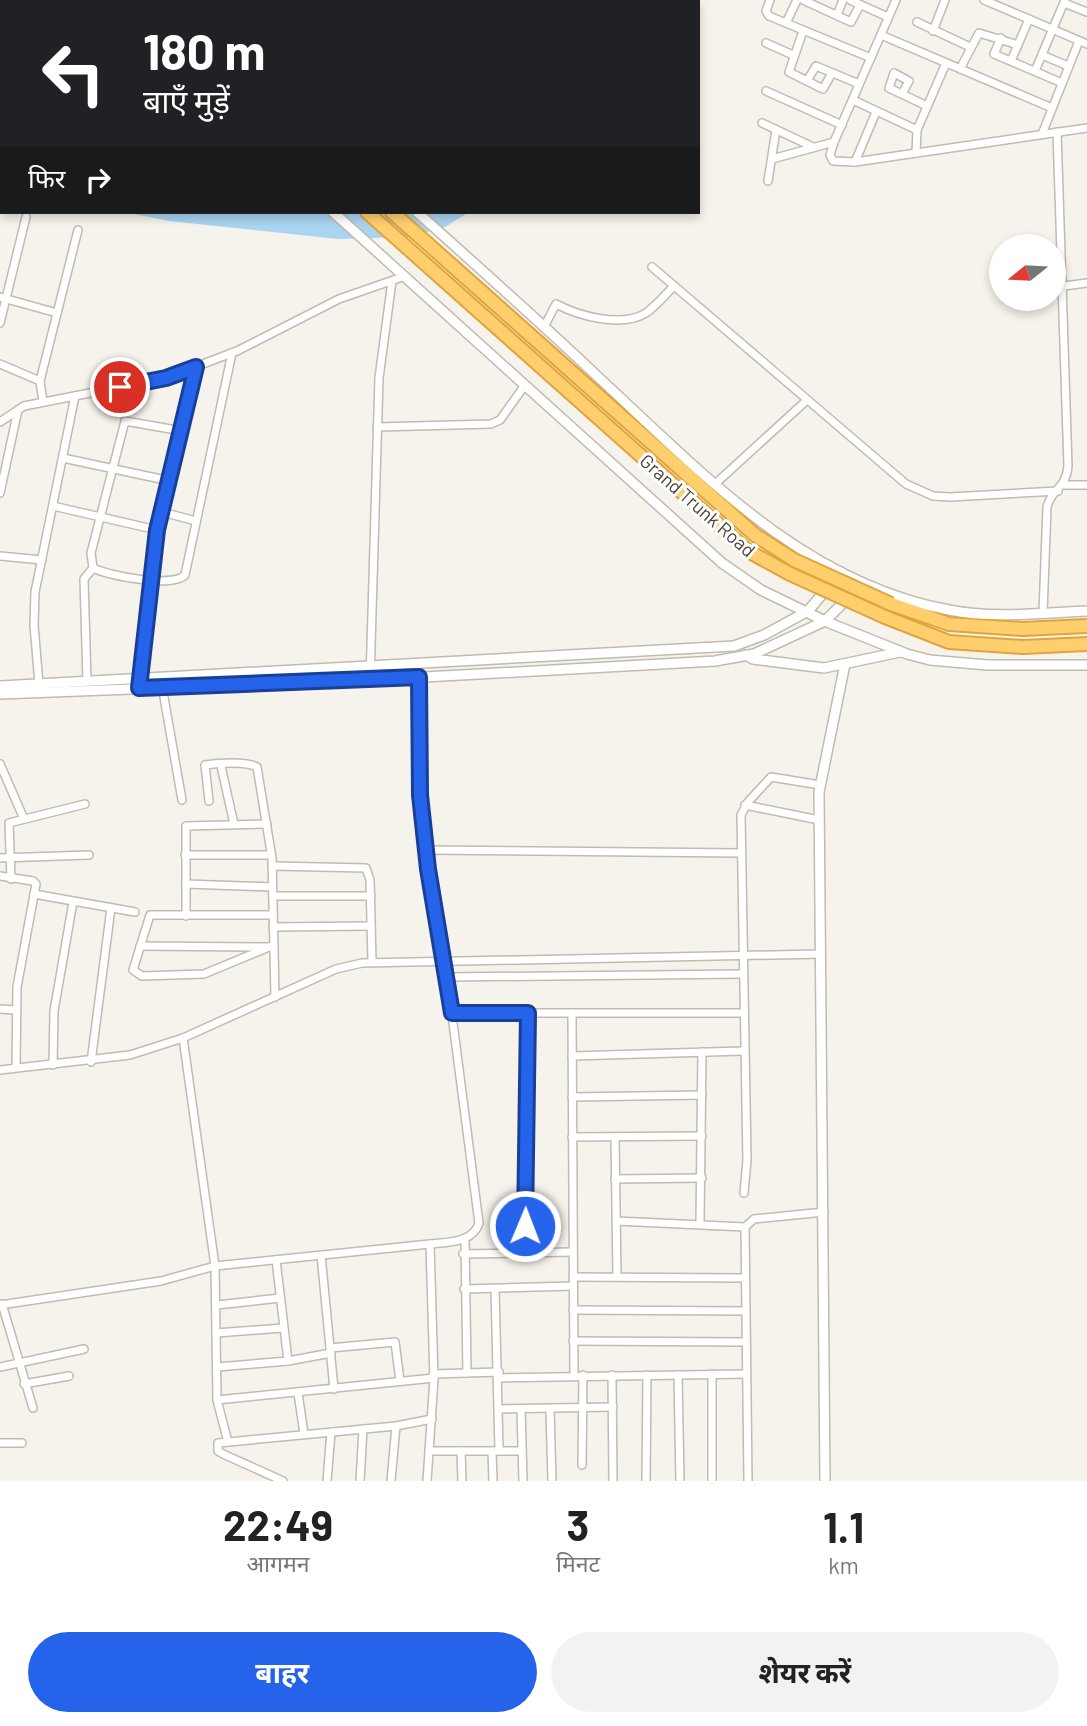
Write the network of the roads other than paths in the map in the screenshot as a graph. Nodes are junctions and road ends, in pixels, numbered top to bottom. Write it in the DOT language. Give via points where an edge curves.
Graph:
graph roads {
  1 [pos="769,0"];
  2 [pos="797,0"];
  3 [pos="803,0"];
  4 [pos="843,0"];
  5 [pos="850,0"];
  6 [pos="896,0"];
  7 [pos="945,0"];
  8 [pos="984,0"];
  9 [pos="1065,1"];
  10 [pos="815,2"];
  11 [pos="860,5"];
  12 [pos="1087,12"];
  13 [pos="837,15"];
  14 [pos="888,17"];
  15 [pos="1029,19"];
  16 [pos="916,22"];
  17 [pos="786,23"];
  18 [pos="1052,29"];
  19 [pos="803,31"];
  20 [pos="933,31"];
  21 [pos="881,35"];
  22 [pos="1001,38"];
  23 [pos="1079,41"];
  24 [pos="766,43"];
  25 [pos="1087,44"];
  26 [pos="1018,45"];
  27 [pos="970,47"];
  28 [pos="793,55"];
  29 [pos="1042,55"];
  30 [pos="871,58"];
  31 [pos="1011,61"];
  32 [pos="946,63"];
  33 [pos="1068,66"];
  34 [pos="960,69"];
  35 [pos="1035,71"];
  36 [pos="832,73"];
  37 [pos="807,81"];
  38 [pos="1062,83"];
  39 [pos="859,84"];
  40 [pos="766,91"];
  41 [pos="902,94"];
  42 [pos="853,100"];
  43 [pos="928,106"];
  44 [pos="1052,108"];
  45 [pos="876,112"];
  46 [pos="762,123"];
  47 [pos="842,125"];
  48 [pos="1087,128"];
  49 [pos="776,130"];
  50 [pos="917,130"];
  51 [pos="1058,132"];
  52 [pos="1042,134"];
  53 [pos="834,142"];
  54 [pos="814,147"];
  55 [pos="916,153"];
  56 [pos="772,159"];
  57 [pos="855,162"];
  58 [pos="768,181"];
  59 [pos="335,214"];
  60 [pos="369,214"];
  61 [pos="394,214"];
  62 [pos="418,214"];
  63 [pos="26,217"];
  64 [pos="78,230"];
  65 [pos="1062,234"];
  66 [pos="652,267"];
  67 [pos="405,276"];
  68 [pos="392,281"];
  69 [pos="1087,283"];
  70 [pos="674,286"];
  71 [pos="1066,286"];
  72 [pos="3,298"];
  73 [pos="1065,312"];
  74 [pos="57,313"];
  75 [pos="0,323"];
  76 [pos="544,327"];
  77 [pos="232,353"];
  78 [pos="0,364"];
  79 [pos="196,367"];
  80 [pos="40,381"];
  81 [pos="525,385"];
  82 [pos="75,396"];
  83 [pos="807,400"];
  84 [pos="43,402"];
  85 [pos="18,410"];
  86 [pos="0,422"];
  87 [pos="377,427"];
  88 [pos="182,431"];
  89 [pos="63,458"];
  90 [pos="112,470"];
  91 [pos="170,481"];
  92 [pos="714,485"];
  93 [pos="1087,485"];
  94 [pos="1061,488"];
  95 [pos="0,493"];
  96 [pos="52,506"];
  97 [pos="162,512"];
  98 [pos="102,517"];
  99 [pos="196,521"];
  100 [pos="157,530"];
  101 [pos="0,556"];
  102 [pos="42,560"];
  103 [pos="93,568"];
  104 [pos="841,572"];
  105 [pos="149,579"];
  106 [pos="863,583"];
  107 [pos="808,611"];
  108 [pos="1087,611"];
  109 [pos="1043,613"];
  110 [pos="825,621"];
  111 [pos="1087,626"];
  112 [pos="1087,644"];
  113 [pos="737,645"];
  114 [pos="902,652"];
  115 [pos="605,654"];
  116 [pos="747,656"];
  117 [pos="418,663"];
  118 [pos="845,664"];
  119 [pos="1087,665"];
  120 [pos="371,666"];
  121 [pos="604,668"];
  122 [pos="419,677"];
  123 [pos="370,680"];
  124 [pos="87,681"];
  125 [pos="139,683"];
  126 [pos="39,684"];
  127 [pos="0,686"];
  128 [pos="162,687"];
  129 [pos="0,694"];
  130 [pos="0,764"];
  131 [pos="221,766"];
  132 [pos="4,783"];
  133 [pos="820,785"];
  134 [pos="182,800"];
  135 [pos="209,801"];
  136 [pos="85,804"];
  137 [pos="745,805"];
  138 [pos="24,819"];
  139 [pos="819,820"];
  140 [pos="234,824"];
  141 [pos="267,824"];
  142 [pos="426,850"];
  143 [pos="741,853"];
  144 [pos="89,855"];
  145 [pos="185,855"];
  146 [pos="271,855"];
  147 [pos="0,858"];
  148 [pos="10,859"];
  149 [pos="272,866"];
  150 [pos="0,876"];
  151 [pos="11,879"];
  152 [pos="186,884"];
  153 [pos="272,887"];
  154 [pos="34,894"];
  155 [pos="272,896"];
  156 [pos="371,896"];
  157 [pos="73,902"];
  158 [pos="111,908"];
  159 [pos="135,912"];
  160 [pos="273,915"];
  161 [pos="186,916"];
  162 [pos="371,926"];
  163 [pos="273,927"];
  164 [pos="140,946"];
  165 [pos="271,946"];
  166 [pos="821,954"];
  167 [pos="743,955"];
  168 [pos="444,959"];
  169 [pos="372,962"];
  170 [pos="742,974"];
  171 [pos="447,977"];
  172 [pos="275,996"];
  173 [pos="0,1009"];
  174 [pos="15,1010"];
  175 [pos="452,1013"];
  176 [pos="528,1013"];
  177 [pos="572,1013"];
  178 [pos="743,1013"];
  179 [pos="183,1038"];
  180 [pos="743,1051"];
  181 [pos="702,1052"];
  182 [pos="572,1056"];
  183 [pos="91,1062"];
  184 [pos="53,1065"];
  185 [pos="16,1067"];
  186 [pos="0,1070"];
  187 [pos="702,1095"];
  188 [pos="572,1097"];
  189 [pos="702,1136"];
  190 [pos="572,1137"];
  191 [pos="615,1137"];
  192 [pos="702,1178"];
  193 [pos="615,1179"];
  194 [pos="744,1193"];
  195 [pos="824,1212"];
  196 [pos="616,1221"];
  197 [pos="701,1223"];
  198 [pos="745,1227"];
  199 [pos="465,1239"];
  200 [pos="430,1244"];
  201 [pos="572,1252"];
  202 [pos="525,1253"];
  203 [pos="463,1254"];
  204 [pos="321,1255"];
  205 [pos="276,1260"];
  206 [pos="215,1266"];
  207 [pos="617,1277"];
  208 [pos="745,1279"];
  209 [pos="573,1282"];
  210 [pos="464,1289"];
  211 [pos="495,1289"];
  212 [pos="280,1298"];
  213 [pos="1,1304"];
  214 [pos="217,1306"];
  215 [pos="573,1310"];
  216 [pos="745,1311"];
  217 [pos="284,1328"];
  218 [pos="216,1333"];
  219 [pos="573,1341"];
  220 [pos="746,1342"];
  221 [pos="84,1349"];
  222 [pos="330,1350"];
  223 [pos="288,1361"];
  224 [pos="19,1363"];
  225 [pos="0,1367"];
  226 [pos="217,1367"];
  227 [pos="467,1373"];
  228 [pos="712,1374"];
  229 [pos="746,1374"];
  230 [pos="499,1375"];
  231 [pos="573,1375"];
  232 [pos="583,1375"];
  233 [pos="612,1375"];
  234 [pos="647,1375"];
  235 [pos="678,1375"];
  236 [pos="69,1376"];
  237 [pos="433,1376"];
  238 [pos="400,1381"];
  239 [pos="24,1384"];
  240 [pos="334,1389"];
  241 [pos="298,1393"];
  242 [pos="217,1400"];
  243 [pos="613,1407"];
  244 [pos="33,1408"];
  245 [pos="499,1409"];
  246 [pos="521,1409"];
  247 [pos="550,1409"];
  248 [pos="582,1409"];
  249 [pos="432,1419"];
  250 [pos="396,1426"];
  251 [pos="363,1429"];
  252 [pos="331,1432"];
  253 [pos="304,1434"];
  254 [pos="228,1442"];
  255 [pos="0,1443"];
  256 [pos="22,1444"];
  257 [pos="429,1451"];
  258 [pos="461,1451"];
  259 [pos="496,1451"];
  260 [pos="522,1451"];
  261 [pos="582,1465"];
  262 [pos="283,1481"];
  263 [pos="327,1481"];
  264 [pos="360,1481"];
  265 [pos="391,1481"];
  266 [pos="427,1481"];
  267 [pos="462,1481"];
  268 [pos="493,1481"];
  269 [pos="523,1481"];
  270 [pos="552,1481"];
  271 [pos="613,1481"];
  272 [pos="646,1481"];
  273 [pos="680,1481"];
  274 [pos="712,1481"];
  275 [pos="748,1481"];
  276 [pos="825,1481"];
  1 -- 17 [label="street" via="767,14"];
  2 -- 17 [label="street"];
  3 -- 10 [label="street"];
  4 -- 13 [label="street"];
  5 -- 11 [label="street"];
  6 -- 14 [label="street"];
  7 -- 20 [label="street"];
  8 -- 15 [label="street"];
  9 -- 12 [label="street"];
  9 -- 18 [label="street"];
  10 -- 13 [label="street"];
  11 -- 13 [label="street" via="853,22"];
  11 -- 14 [label="street"];
  14 -- 21 [label="street"];
  15 -- 18 [label="street"];
  15 -- 26 [label="street"];
  16 -- 20 [label="street"];
  17 -- 19 [label="street"];
  18 -- 23 [label="street"];
  18 -- 29 [label="street"];
  19 -- 28 [label="street"];
  19 -- 30 [label="street"];
  20 -- 27 [label="street"];
  21 -- 30 [label="street"];
  21 -- 32 [label="street"];
  22 -- 26 [label="street"];
  22 -- 27 [label="street" via="979,33"];
  22 -- 31 [label="street" via="994,54"];
  23 -- 25 [label="street"];
  23 -- 33 [label="street"];
  24 -- 28 [label="street"];
  26 -- 31 [label="street"];
  27 -- 34 [label="street"];
  28 -- 37 [label="street" via="789,72"];
  29 -- 33 [label="street"];
  29 -- 35 [label="street"];
  30 -- 39 [label="street"];
  31 -- 35 [label="street"];
  32 -- 34 [label="street"];
  32 -- 43 [label="street"];
  33 -- 38 [label="street"];
  34 -- 44 [label="street"];
  35 -- 38 [label="street"];
  36 -- 37 [label="street" via="816,66"];
  36 -- 37 [label="street" via="824,89"];
  36 -- 39 [label="street"];
  38 -- 44 [label="street"];
  39 -- 42 [label="street"];
  40 -- 47 [label="street"];
  41 -- 43 [label="street"];
  42 -- 45 [label="street"];
  42 -- 47 [label="street"];
  43 -- 50 [label="street"];
  44 -- 52 [label="street"];
  45 -- 50 [label="street"];
  45 -- 57 [label="street"];
  46 -- 49 [label="street"];
  47 -- 53 [label="street"];
  48 -- 51 [label="street"];
  49 -- 54 [label="street"];
  49 -- 56 [label="street"];
  50 -- 55 [label="street"];
  51 -- 52 [label="street"];
  51 -- 65 [label="street"];
  52 -- 55 [label="street"];
  53 -- 54 [label="street"];
  53 -- 57 [label="street" via="832,160"];
  54 -- 56 [label="street"];
  55 -- 57 [label="street"];
  56 -- 58 [label="street"];
  59 -- 67 [label="street"];
  60 -- 112 [label="highway, Grand Trunk Road, bridge" via="748,551 790,575 949,642 1023,647"];
  61 -- 111 [label="highway, Grand Trunk Road, bridge" via="755,536 794,560 891,604 949,624 1022,629"];
  62 -- 76 [label="street"];
  63 -- 72 [label="street"];
  64 -- 74 [label="street"];
  66 -- 70 [label="street"];
  67 -- 68 [label="street"];
  67 -- 81 [label="street"];
  68 -- 77 [label="street" via="339,299"];
  68 -- 87 [label="street"];
  69 -- 71 [label="street"];
  70 -- 76 [label="street" via="648,312 634,318 572,313 555,304"];
  70 -- 83 [label="street"];
  72 -- 74 [label="street"];
  72 -- 75 [label="street"];
  73 -- 94 [label="street" via="1068,466"];
  74 -- 80 [label="street"];
  76 -- 92 [label="street"];
  77 -- 79 [label="street"];
  77 -- 99 [label="street"];
  78 -- 80 [label="street"];
  79 -- 82 [label="street" via="166,378"];
  79 -- 88 [label="street"];
  80 -- 84 [label="street"];
  81 -- 87 [label="street" via="500,420 491,424"];
  81 -- 107 [label="street" via="735,573"];
  82 -- 84 [label="street"];
  82 -- 89 [label="street"];
  83 -- 92 [label="street"];
  83 -- 94 [label="street" via="919,492 950,497"];
  84 -- 85 [label="street"];
  85 -- 86 [label="street"];
  85 -- 95 [label="street"];
  87 -- 120 [label="street"];
  88 -- 90 [label="street" via="125,421"];
  88 -- 91 [label="street"];
  89 -- 90 [label="street"];
  89 -- 96 [label="street"];
  90 -- 91 [label="street"];
  90 -- 98 [label="street"];
  91 -- 97 [label="street"];
  92 -- 104 [label="street" via="768,529"];
  93 -- 94 [label="street"];
  94 -- 109 [label="street" via="1048,507"];
  96 -- 98 [label="street"];
  96 -- 102 [label="street"];
  97 -- 99 [label="street"];
  97 -- 100 [label="street"];
  98 -- 100 [label="street"];
  98 -- 103 [label="street" via="92,553"];
  99 -- 105 [label="street" via="186,575 173,582"];
  100 -- 105 [label="street"];
  101 -- 102 [label="street"];
  102 -- 126 [label="street" via="33,605"];
  103 -- 105 [label="street"];
  103 -- 124 [label="street" via="84,579"];
  104 -- 106 [label="street"];
  104 -- 107 [label="street"];
  105 -- 125 [label="street"];
  106 -- 109 [label="street" via="952,611"];
  106 -- 110 [label="street"];
  107 -- 110 [label="street"];
  107 -- 113 [label="street"];
  108 -- 109 [label="street"];
  110 -- 114 [label="street"];
  110 -- 116 [label="street"];
  113 -- 115 [label="street"];
  113 -- 116 [label="street"];
  114 -- 118 [label="street"];
  114 -- 119 [label="street" via="957,663"];
  115 -- 117 [label="street"];
  115 -- 121 [label="street"];
  116 -- 118 [label="street" via="811,668"];
  116 -- 121 [label="street"];
  117 -- 120 [label="street"];
  117 -- 122 [label="street"];
  118 -- 133 [label="street"];
  120 -- 123 [label="street"];
  120 -- 125 [label="street"];
  121 -- 122 [label="street"];
  122 -- 123 [label="street"];
  122 -- 142 [label="street" via="420,795"];
  123 -- 128 [label="street"];
  124 -- 125 [label="street"];
  124 -- 126 [label="street"];
  125 -- 128 [label="street"];
  125 -- 129 [label="street"];
  126 -- 127 [label="street"];
  128 -- 134 [label="street"];
  130 -- 132 [label="street"];
  131 -- 135 [label="street" via="205,765"];
  131 -- 140 [label="street"];
  131 -- 141 [label="street" via="243,762 257,766"];
  132 -- 138 [label="street"];
  133 -- 137 [label="street" via="771,777"];
  133 -- 139 [label="street"];
  136 -- 138 [label="street"];
  137 -- 139 [label="street"];
  137 -- 143 [label="street"];
  138 -- 148 [label="street" via="8,825"];
  139 -- 166 [label="street"];
  140 -- 141 [label="street"];
  140 -- 145 [label="street" via="186,826"];
  141 -- 146 [label="street"];
  142 -- 143 [label="street"];
  142 -- 168 [label="street"];
  143 -- 167 [label="street"];
  144 -- 148 [label="street"];
  145 -- 146 [label="street"];
  145 -- 152 [label="street"];
  146 -- 149 [label="street"];
  147 -- 148 [label="street"];
  148 -- 151 [label="street"];
  149 -- 153 [label="street"];
  149 -- 156 [label="street" via="364,866 369,871"];
  150 -- 151 [label="street"];
  151 -- 154 [label="street" via="33,881"];
  152 -- 153 [label="street"];
  152 -- 161 [label="street"];
  153 -- 155 [label="street"];
  154 -- 157 [label="street"];
  154 -- 174 [label="street"];
  155 -- 156 [label="street"];
  155 -- 160 [label="street"];
  156 -- 162 [label="street"];
  157 -- 158 [label="street"];
  157 -- 184 [label="street" via="54,1011"];
  158 -- 159 [label="street"];
  158 -- 183 [label="street"];
  160 -- 161 [label="street"];
  160 -- 163 [label="street"];
  161 -- 164 [label="street" via="150,915"];
  162 -- 163 [label="street"];
  162 -- 169 [label="street"];
  163 -- 165 [label="street"];
  164 -- 165 [label="street"];
  164 -- 165 [label="street" via="133,970 142,976 209,974"];
  165 -- 172 [label="street"];
  166 -- 167 [label="street"];
  166 -- 195 [label="street"];
  167 -- 168 [label="street"];
  167 -- 170 [label="street"];
  168 -- 169 [label="street"];
  168 -- 171 [label="street"];
  169 -- 172 [label="street" via="336,970"];
  170 -- 171 [label="street"];
  170 -- 178 [label="street"];
  171 -- 175 [label="street"];
  172 -- 179 [label="street"];
  173 -- 174 [label="street"];
  174 -- 185 [label="street"];
  175 -- 176 [label="street"];
  175 -- 199 [label="street" via="479,1223 473,1236"];
  176 -- 177 [label="street"];
  176 -- 202 [label="street"];
  177 -- 178 [label="street"];
  177 -- 182 [label="street"];
  178 -- 180 [label="street"];
  179 -- 183 [label="street"];
  179 -- 206 [label="street"];
  180 -- 181 [label="street"];
  180 -- 194 [label="street"];
  181 -- 182 [label="street"];
  181 -- 187 [label="street"];
  182 -- 188 [label="street"];
  183 -- 184 [label="street"];
  184 -- 185 [label="street"];
  185 -- 186 [label="street"];
  187 -- 188 [label="street"];
  187 -- 189 [label="street"];
  188 -- 190 [label="street"];
  189 -- 191 [label="street"];
  189 -- 192 [label="street"];
  190 -- 191 [label="street"];
  190 -- 201 [label="street"];
  191 -- 193 [label="street"];
  192 -- 193 [label="street"];
  192 -- 197 [label="street"];
  193 -- 196 [label="street"];
  195 -- 198 [label="street" via="754,1219"];
  195 -- 276 [label="street"];
  196 -- 197 [label="street"];
  196 -- 207 [label="street"];
  197 -- 198 [label="street"];
  198 -- 208 [label="street"];
  199 -- 200 [label="street"];
  199 -- 203 [label="street"];
  200 -- 204 [label="street"];
  200 -- 237 [label="street"];
  201 -- 202 [label="street"];
  201 -- 209 [label="street"];
  202 -- 203 [label="street"];
  203 -- 210 [label="street"];
  204 -- 205 [label="street"];
  204 -- 222 [label="street"];
  205 -- 206 [label="street"];
  205 -- 212 [label="street"];
  206 -- 213 [label="street" via="161,1280"];
  206 -- 214 [label="street"];
  207 -- 208 [label="street"];
  207 -- 209 [label="street"];
  208 -- 216 [label="street"];
  209 -- 211 [label="street"];
  209 -- 215 [label="street"];
  210 -- 211 [label="street"];
  210 -- 227 [label="street"];
  211 -- 230 [label="street"];
  212 -- 214 [label="street"];
  212 -- 217 [label="street"];
  213 -- 224 [label="street"];
  214 -- 218 [label="street"];
  215 -- 216 [label="street"];
  215 -- 219 [label="street"];
  216 -- 220 [label="street"];
  217 -- 218 [label="street"];
  217 -- 223 [label="street"];
  218 -- 226 [label="street"];
  219 -- 220 [label="street"];
  219 -- 231 [label="street"];
  220 -- 229 [label="street"];
  221 -- 224 [label="street"];
  222 -- 223 [label="street"];
  222 -- 238 [label="street" via="395,1342"];
  222 -- 240 [label="street"];
  223 -- 226 [label="street"];
  224 -- 225 [label="street"];
  224 -- 239 [label="street"];
  226 -- 242 [label="street"];
  227 -- 230 [label="street"];
  227 -- 237 [label="street"];
  228 -- 229 [label="street"];
  228 -- 235 [label="street"];
  228 -- 274 [label="street"];
  229 -- 275 [label="street"];
  230 -- 231 [label="street"];
  230 -- 245 [label="street"];
  231 -- 232 [label="street"];
  232 -- 233 [label="street"];
  232 -- 248 [label="street"];
  233 -- 234 [label="street"];
  233 -- 243 [label="street"];
  234 -- 235 [label="street"];
  234 -- 272 [label="street"];
  235 -- 273 [label="street"];
  236 -- 239 [label="street"];
  237 -- 238 [label="street"];
  237 -- 249 [label="street"];
  238 -- 240 [label="street"];
  239 -- 244 [label="street"];
  240 -- 241 [label="street"];
  241 -- 242 [label="street"];
  241 -- 253 [label="street"];
  242 -- 254 [label="street"];
  243 -- 248 [label="street"];
  243 -- 271 [label="street"];
  245 -- 246 [label="street"];
  245 -- 259 [label="street"];
  246 -- 247 [label="street"];
  246 -- 260 [label="street"];
  247 -- 248 [label="street"];
  247 -- 270 [label="street"];
  248 -- 261 [label="street"];
  249 -- 250 [label="street"];
  249 -- 257 [label="street"];
  250 -- 251 [label="street"];
  250 -- 265 [label="street"];
  251 -- 252 [label="street"];
  251 -- 264 [label="street"];
  252 -- 253 [label="street"];
  252 -- 263 [label="street"];
  253 -- 254 [label="street"];
  254 -- 262 [label="street" via="217,1445 223,1454"];
  255 -- 256 [label="street"];
  257 -- 258 [label="street"];
  257 -- 266 [label="street"];
  258 -- 259 [label="street"];
  258 -- 267 [label="street"];
  259 -- 260 [label="street"];
  259 -- 268 [label="street"];
  260 -- 269 [label="street"];
}
